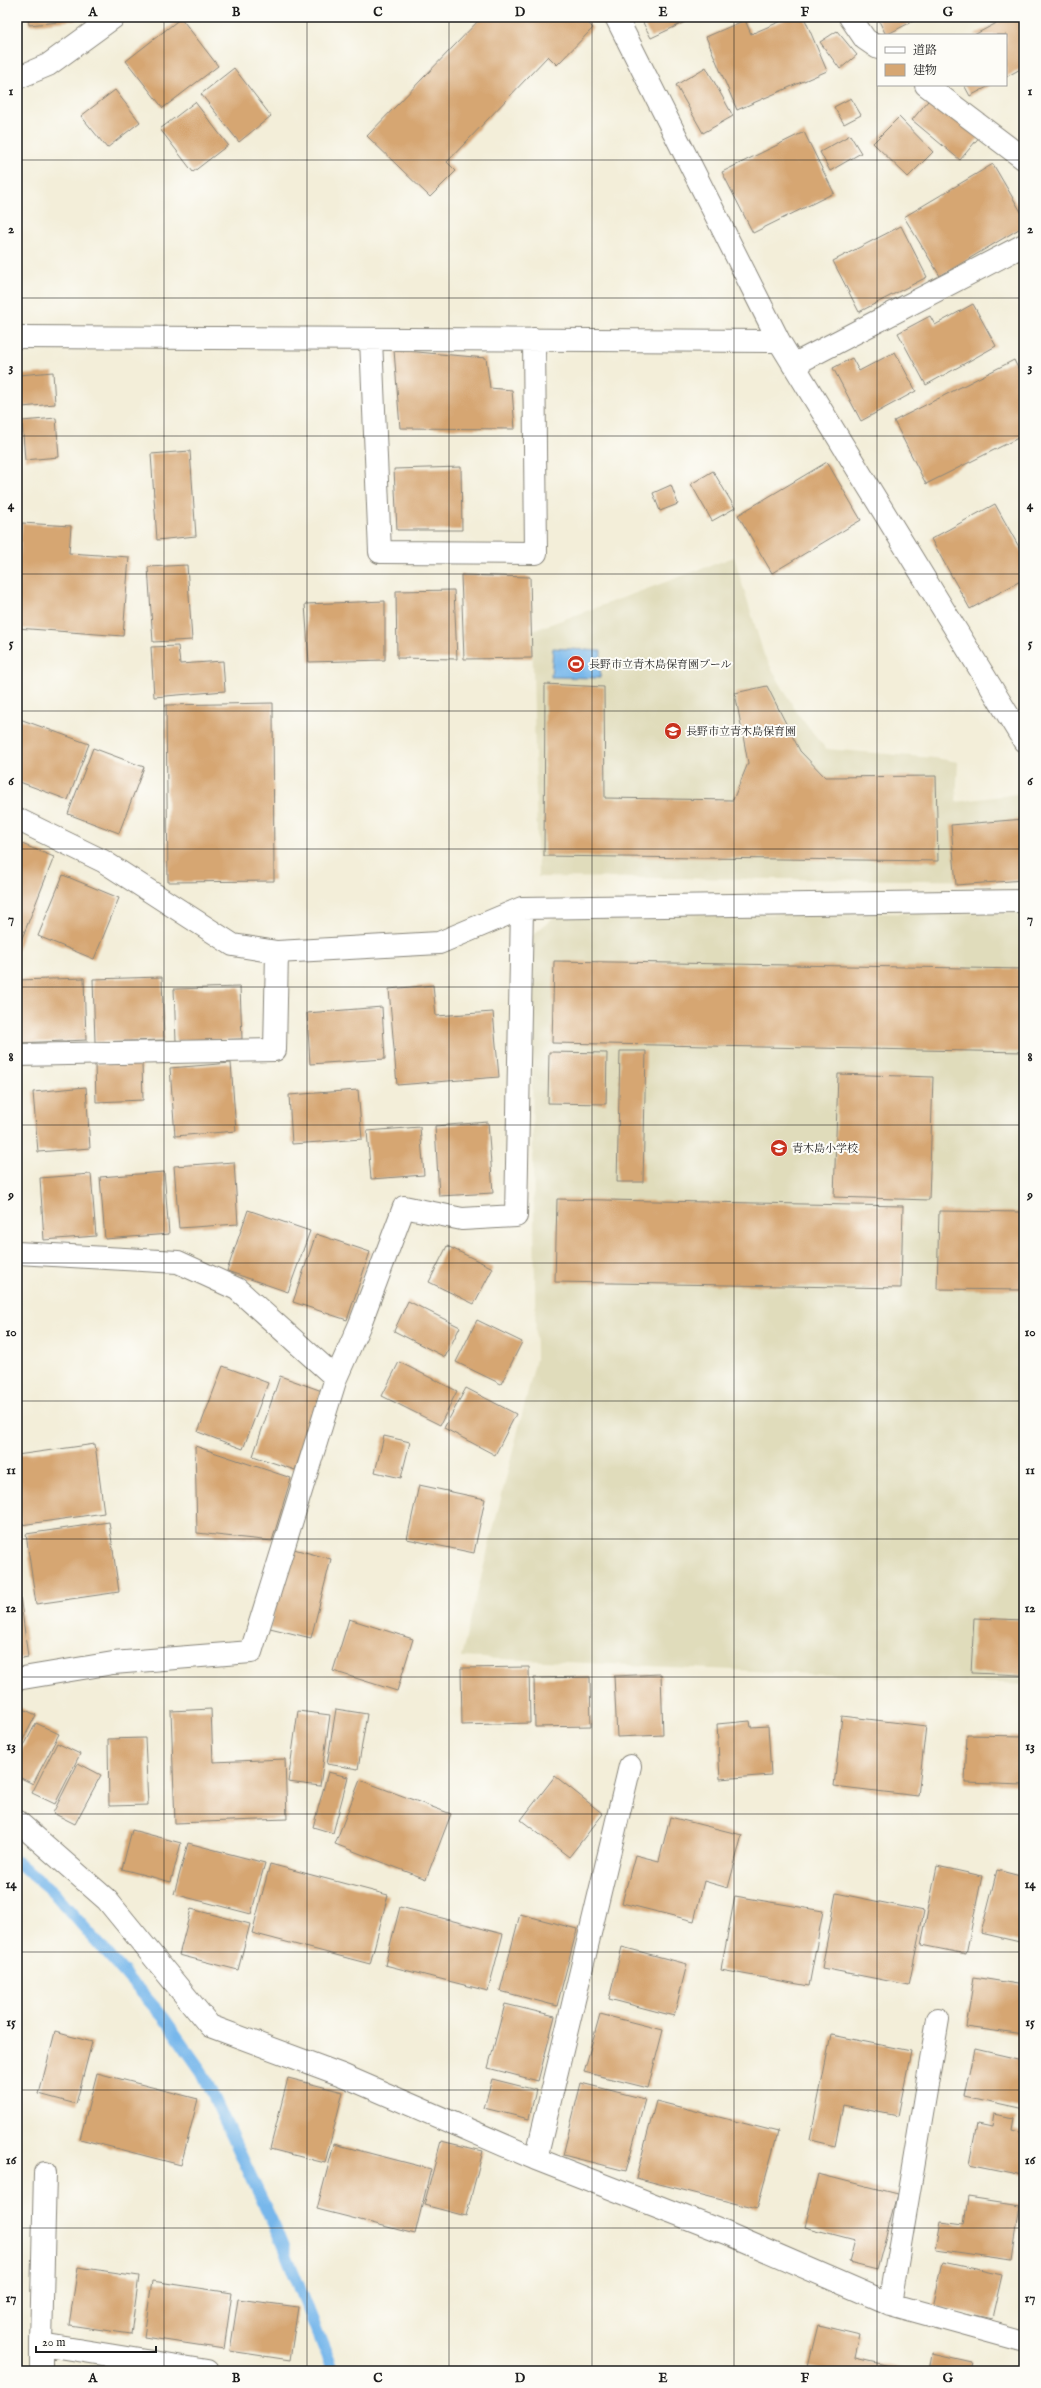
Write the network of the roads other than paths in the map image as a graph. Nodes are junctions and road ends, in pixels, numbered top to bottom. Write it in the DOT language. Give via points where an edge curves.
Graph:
graph roads {
  1 [pos="114,17"];
  2 [pos="616,17"];
  3 [pos="850,17"];
  4 [pos="877,47"];
  5 [pos="17,78"];
  6 [pos="927,86"];
  7 [pos="1024,159"];
  8 [pos="1024,245"];
  9 [pos="17,337"];
  10 [pos="371,339"];
  11 [pos="534,339"];
  12 [pos="779,341"];
  13 [pos="794,365"];
  14 [pos="1024,741"];
  15 [pos="17,819"];
  16 [pos="1024,901"];
  17 [pos="522,908"];
  18 [pos="277,952"];
  19 [pos="17,1055"];
  20 [pos="17,1251"];
  21 [pos="336,1378"];
  22 [pos="17,1679"];
  23 [pos="630,1766"];
  24 [pos="17,1821"];
  25 [pos="938,2019"];
  26 [pos="536,2159"];
  27 [pos="45,2173"];
  28 [pos="890,2304"];
  29 [pos="1024,2341"];
  30 [pos="41,2344"];
  31 [pos="41,2371"];
  32 [pos="207,2371"];
  1 -- 5 [label="street" via="48,66"];
  2 -- 12 [label="street"];
  3 -- 4 [label="street" via="865,39"];
  6 -- 7 [label="street"];
  8 -- 13 [label="street"];
  9 -- 10 [label="street"];
  10 -- 11 [label="street"];
  10 -- 11 [label="street" via="380,552 536,553"];
  11 -- 12 [label="street"];
  12 -- 13 [label="street"];
  13 -- 14 [label="street"];
  15 -- 18 [label="street" via="103,860 233,945"];
  16 -- 17 [label="street"];
  17 -- 18 [label="street" via="439,943"];
  17 -- 21 [label="street" via="516,1216 462,1219 404,1207 360,1324"];
  18 -- 19 [label="street" via="275,1050"];
  20 -- 21 [label="street" via="178,1262 238,1289"];
  21 -- 22 [label="street" via="251,1652 113,1663"];
  23 -- 26 [label="street"];
  24 -- 26 [label="street" via="107,1900 210,2026 342,2075"];
  25 -- 28 [label="street"];
  26 -- 28 [label="street" via="726,2233"];
  27 -- 30 [label="street"];
  28 -- 29 [label="street"];
  30 -- 31 [label="street"];
  30 -- 32 [label="street"];
}
